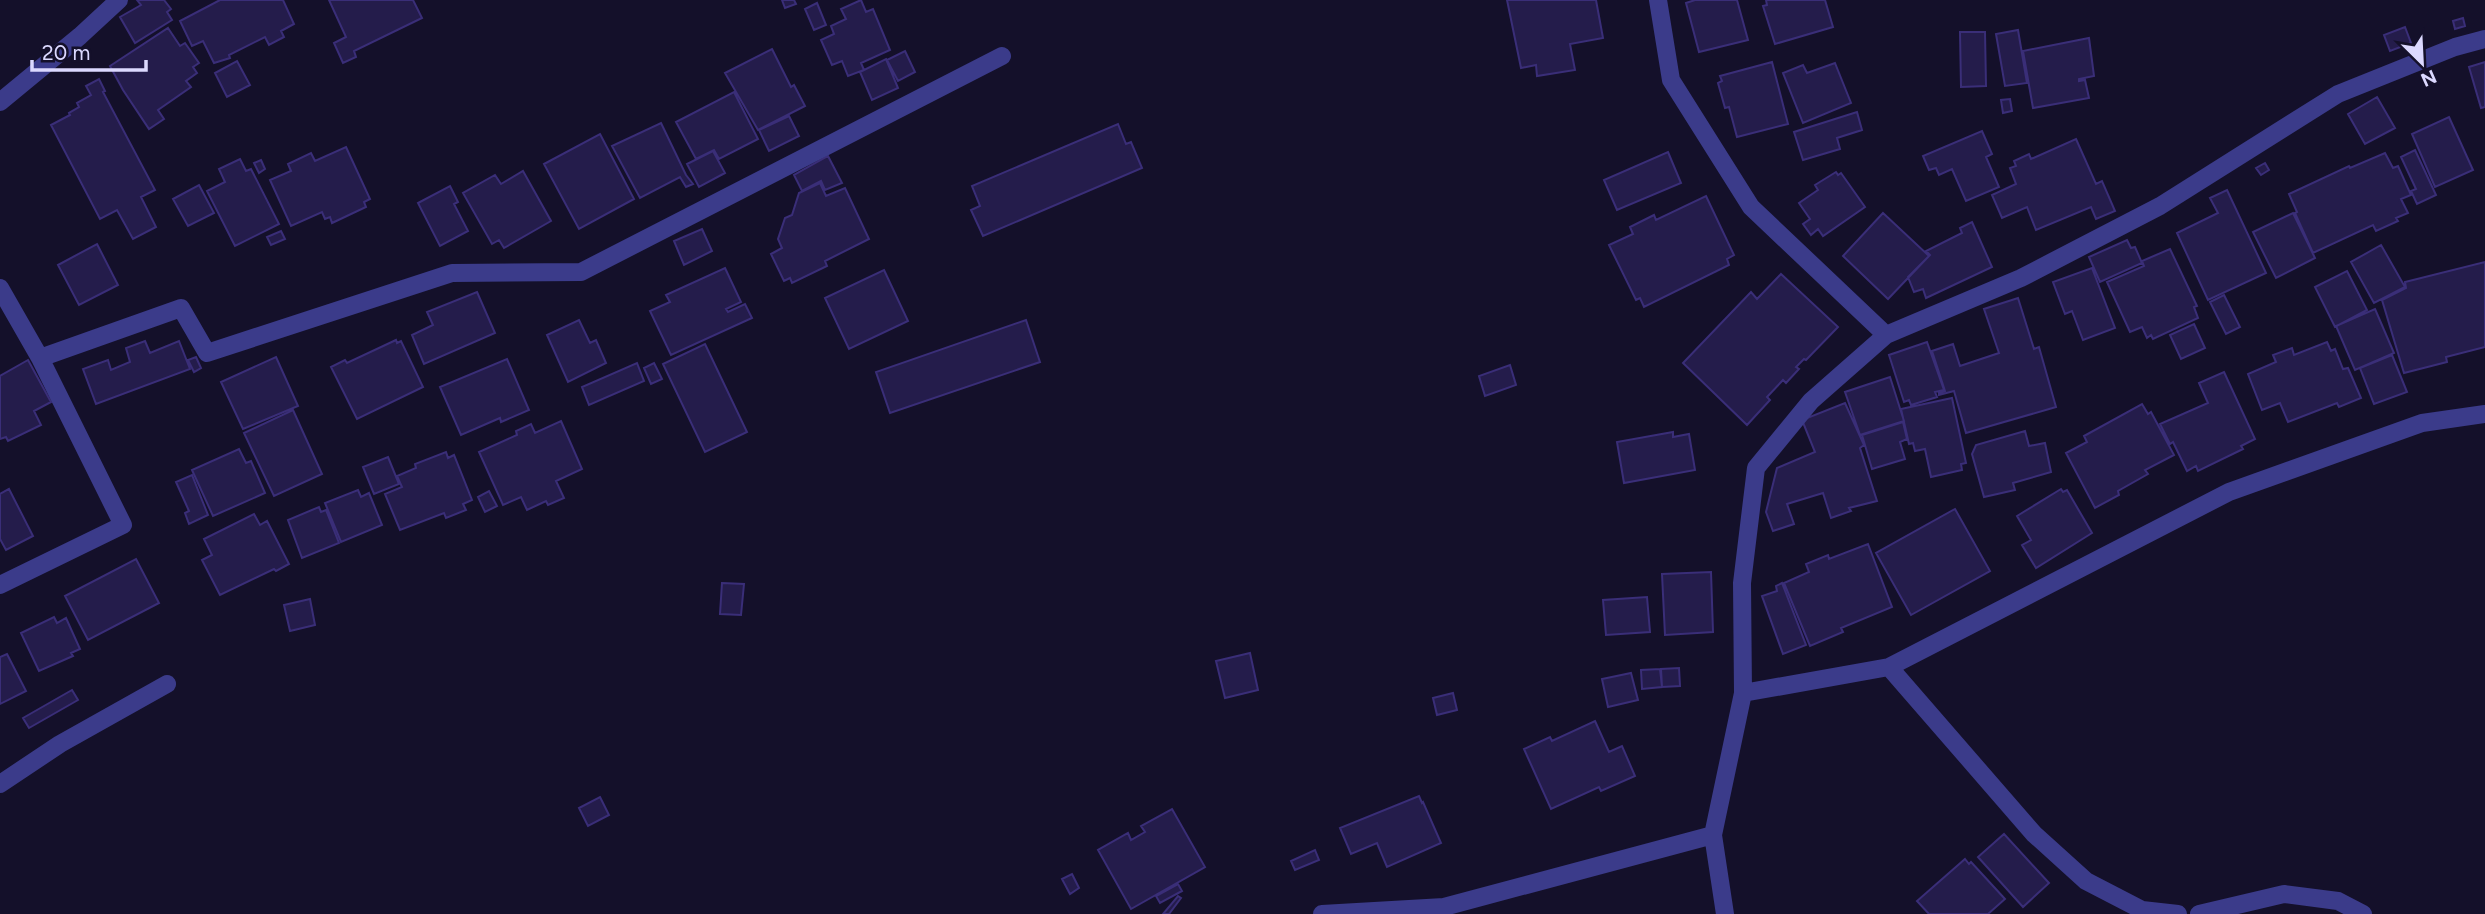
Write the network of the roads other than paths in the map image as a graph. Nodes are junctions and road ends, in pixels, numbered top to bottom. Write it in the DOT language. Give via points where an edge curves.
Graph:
graph roads {
  1 [pos="119,0"];
  2 [pos="1658,0"];
  3 [pos="2485,39"];
  4 [pos="1002,56"];
  5 [pos="0,102"];
  6 [pos="0,288"];
  7 [pos="1886,335"];
  8 [pos="40,358"];
  9 [pos="2485,414"];
  10 [pos="0,585"];
  11 [pos="1889,667"];
  12 [pos="167,684"];
  13 [pos="1743,694"];
  14 [pos="0,784"];
  15 [pos="1713,835"];
  16 [pos="1322,914"];
  17 [pos="1726,914"];
  18 [pos="2178,914"];
  19 [pos="2199,914"];
  20 [pos="2363,914"];
  1 -- 5 [label="street"];
  2 -- 7 [label="street" via="1671,80 1751,207"];
  3 -- 7 [label="street" via="2338,94 2160,206 2021,278"];
  4 -- 8 [label="street" via="581,272 452,273 207,353 181,308"];
  6 -- 8 [label="street"];
  7 -- 13 [label="street" via="1811,401 1756,468 1742,583"];
  8 -- 10 [label="street" via="124,525"];
  9 -- 11 [label="street" via="2422,424 2229,492"];
  11 -- 13 [label="street"];
  11 -- 18 [label="street" via="2035,834 2087,881 2142,910"];
  12 -- 14 [label="street"];
  13 -- 15 [label="street"];
  15 -- 16 [label="street" via="1444,907"];
  15 -- 17 [label="street"];
  19 -- 20 [label="street" via="2284,894 2338,901"];
}
